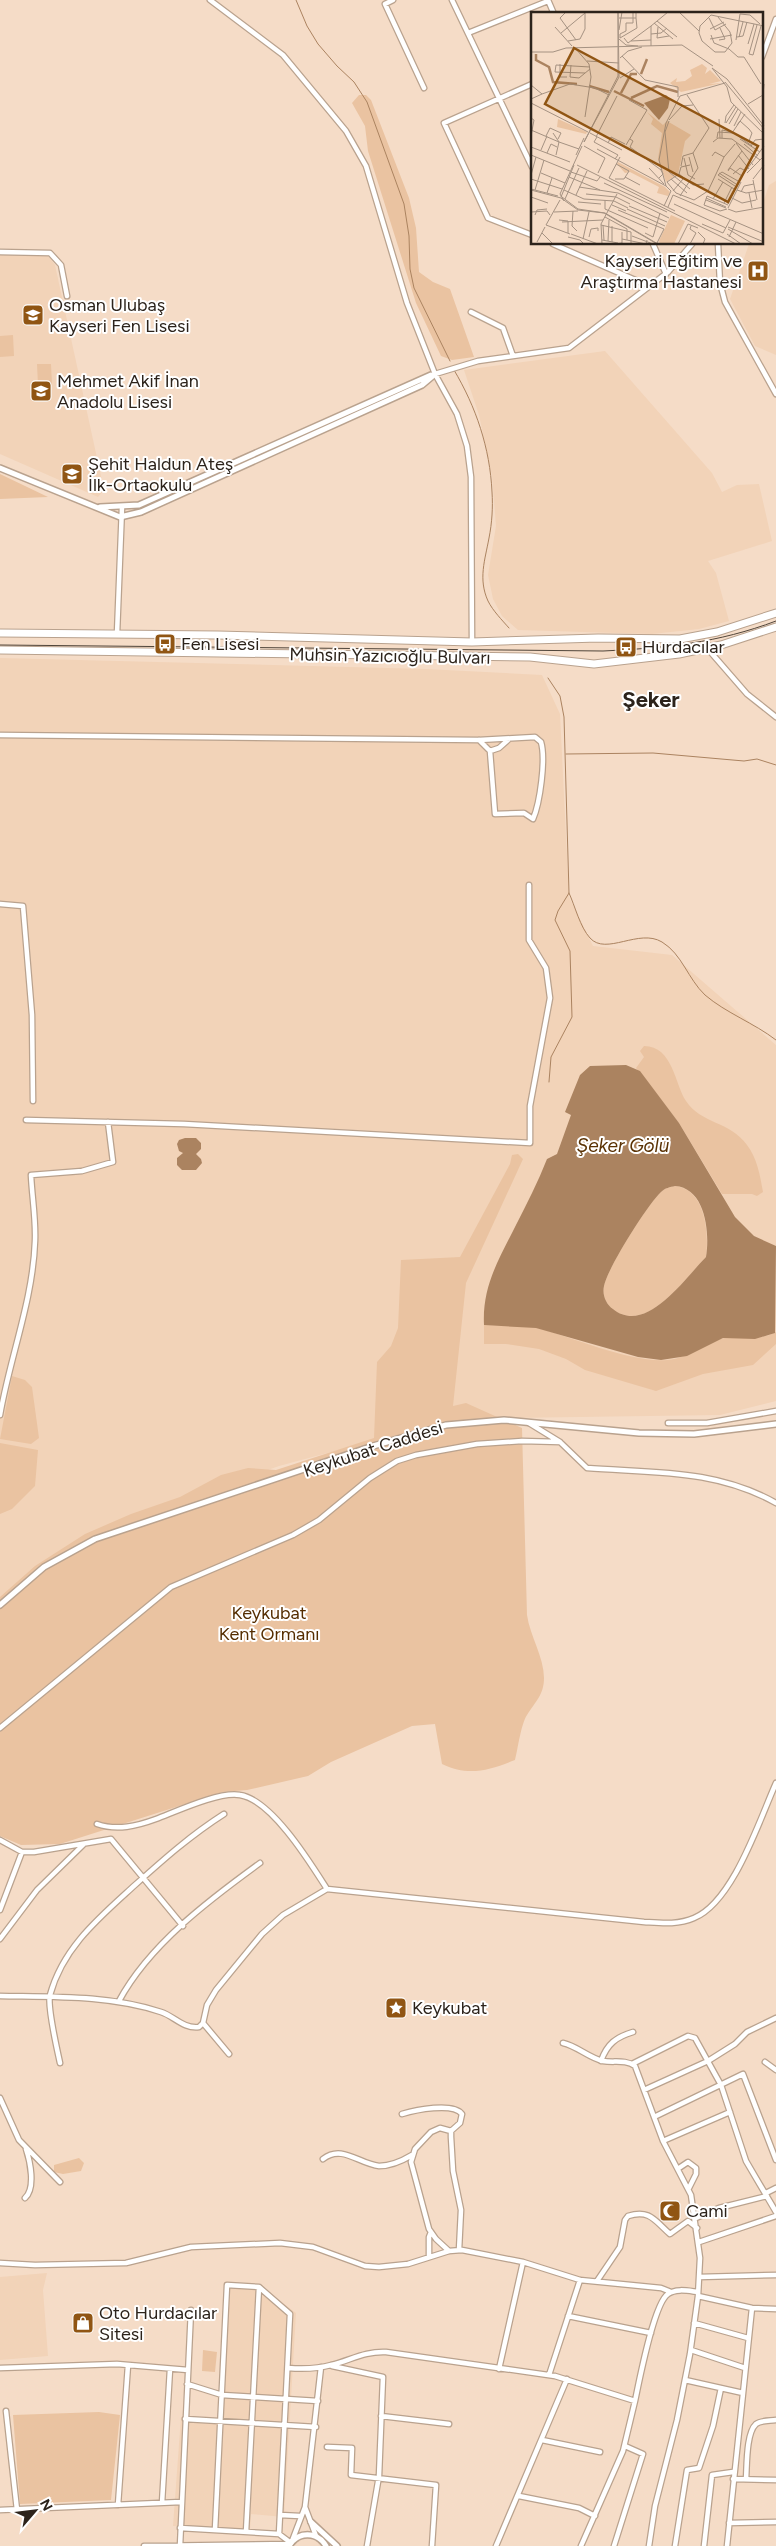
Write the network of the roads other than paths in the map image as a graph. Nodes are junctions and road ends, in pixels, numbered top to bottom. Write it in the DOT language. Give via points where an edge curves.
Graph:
graph roads {
  1 [pos="210,0"];
  2 [pos="393,0"];
  3 [pos="452,0"];
  4 [pos="548,1"];
  5 [pos="776,19"];
  6 [pos="468,33"];
  7 [pos="764,52"];
  8 [pos="531,84"];
  9 [pos="424,88"];
  10 [pos="500,100"];
  11 [pos="531,165"];
  12 [pos="531,236"];
  13 [pos="556,245"];
  14 [pos="570,245"];
  15 [pos="653,245"];
  16 [pos="691,245"];
  17 [pos="718,245"];
  18 [pos="0,252"];
  19 [pos="573,252"];
  20 [pos="666,274"];
  21 [pos="649,286"];
  22 [pos="67,296"];
  23 [pos="471,312"];
  24 [pos="513,356"];
  25 [pos="435,374"];
  26 [pos="776,394"];
  27 [pos="0,468"];
  28 [pos="97,507"];
  29 [pos="122,507"];
  30 [pos="120,517"];
  31 [pos="776,612"];
  32 [pos="776,627"];
  33 [pos="0,633"];
  34 [pos="117,634"];
  35 [pos="472,642"];
  36 [pos="707,648"];
  37 [pos="0,650"];
  38 [pos="776,717"];
  39 [pos="0,735"];
  40 [pos="479,740"];
  41 [pos="508,740"];
  42 [pos="490,750"];
  43 [pos="529,886"];
  44 [pos="0,904"];
  45 [pos="33,1101"];
  46 [pos="26,1120"];
  47 [pos="108,1122"];
  48 [pos="776,1410"];
  49 [pos="0,1415"];
  50 [pos="526,1422"];
  51 [pos="668,1423"];
  52 [pos="776,1424"];
  53 [pos="560,1442"];
  54 [pos="776,1503"];
  55 [pos="0,1605"];
  56 [pos="0,1728"];
  57 [pos="776,1783"];
  58 [pos="224,1814"];
  59 [pos="97,1824"];
  60 [pos="0,1840"];
  61 [pos="87,1842"];
  62 [pos="22,1852"];
  63 [pos="260,1863"];
  64 [pos="142,1879"];
  65 [pos="327,1889"];
  66 [pos="0,1910"];
  67 [pos="183,1926"];
  68 [pos="0,1939"];
  69 [pos="0,1996"];
  70 [pos="49,1997"];
  71 [pos="119,2001"];
  72 [pos="776,2018"];
  73 [pos="203,2023"];
  74 [pos="633,2032"];
  75 [pos="563,2043"];
  76 [pos="230,2054"];
  77 [pos="601,2061"];
  78 [pos="708,2061"];
  79 [pos="765,2062"];
  80 [pos="60,2063"];
  81 [pos="632,2064"];
  82 [pos="776,2070"];
  83 [pos="721,2085"];
  84 [pos="644,2090"];
  85 [pos="0,2098"];
  86 [pos="730,2112"];
  87 [pos="402,2114"];
  88 [pos="654,2117"];
  89 [pos="452,2132"];
  90 [pos="663,2141"];
  91 [pos="25,2146"];
  92 [pos="412,2155"];
  93 [pos="323,2159"];
  94 [pos="776,2160"];
  95 [pos="679,2168"];
  96 [pos="60,2182"];
  97 [pos="689,2188"];
  98 [pos="776,2188"];
  99 [pos="766,2195"];
  100 [pos="25,2198"];
  101 [pos="776,2214"];
  102 [pos="696,2218"];
  103 [pos="697,2228"];
  104 [pos="431,2232"];
  105 [pos="699,2242"];
  106 [pos="449,2250"];
  107 [pos="459,2250"];
  108 [pos="430,2257"];
  109 [pos="523,2262"];
  110 [pos="0,2263"];
  111 [pos="776,2275"];
  112 [pos="699,2278"];
  113 [pos="580,2280"];
  114 [pos="597,2281"];
  115 [pos="259,2287"];
  116 [pos="671,2292"];
  117 [pos="698,2294"];
  118 [pos="752,2308"];
  119 [pos="776,2309"];
  120 [pos="191,2310"];
  121 [pos="568,2316"];
  122 [pos="694,2323"];
  123 [pos="651,2333"];
  124 [pos="748,2338"];
  125 [pos="691,2350"];
  126 [pos="128,2365"];
  127 [pos="330,2366"];
  128 [pos="321,2367"];
  129 [pos="0,2368"];
  130 [pos="288,2368"];
  131 [pos="745,2368"];
  132 [pos="170,2369"];
  133 [pos="500,2369"];
  134 [pos="188,2370"];
  135 [pos="549,2375"];
  136 [pos="567,2379"];
  137 [pos="685,2380"];
  138 [pos="187,2384"];
  139 [pos="720,2388"];
  140 [pos="742,2393"];
  141 [pos="222,2395"];
  142 [pos="253,2397"];
  143 [pos="286,2399"];
  144 [pos="318,2401"];
  145 [pos="634,2401"];
  146 [pos="6,2411"];
  147 [pos="381,2416"];
  148 [pos="185,2420"];
  149 [pos="776,2420"];
  150 [pos="220,2421"];
  151 [pos="252,2423"];
  152 [pos="448,2424"];
  153 [pos="285,2425"];
  154 [pos="316,2427"];
  155 [pos="542,2440"];
  156 [pos="625,2446"];
  157 [pos="327,2447"];
  158 [pos="600,2452"];
  159 [pos="735,2457"];
  160 [pos="748,2458"];
  161 [pos="733,2472"];
  162 [pos="379,2476"];
  163 [pos="733,2479"];
  164 [pos="746,2479"];
  165 [pos="776,2480"];
  166 [pos="519,2496"];
  167 [pos="181,2502"];
  168 [pos="162,2503"];
  169 [pos="118,2505"];
  170 [pos="305,2507"];
  171 [pos="0,2510"];
  172 [pos="17,2510"];
  173 [pos="280,2515"];
  174 [pos="300,2516"];
  175 [pos="595,2516"];
  176 [pos="311,2522"];
  177 [pos="776,2522"];
  178 [pos="729,2523"];
  179 [pos="180,2528"];
  180 [pos="214,2530"];
  181 [pos="246,2532"];
  182 [pos="279,2534"];
  183 [pos="316,2536"];
  184 [pos="290,2543"];
  185 [pos="180,2545"];
  186 [pos="144,2546"];
  187 [pos="326,2546"];
  188 [pos="337,2546"];
  189 [pos="366,2546"];
  190 [pos="432,2546"];
  191 [pos="496,2546"];
  192 [pos="582,2546"];
  193 [pos="614,2546"];
  194 [pos="649,2546"];
  195 [pos="675,2546"];
  196 [pos="704,2546"];
  197 [pos="727,2546"];
  1 -- 25 [label="street" via="283,56 352,140 369,175 407,303"];
  2 -- 9 [label="street" via="385,4"];
  3 -- 6 [label="street"];
  4 -- 6 [label="street"];
  5 -- 7 [label="street"];
  6 -- 10 [label="street"];
  8 -- 10 [label="street"];
  10 -- 11 [label="street"];
  10 -- 12 [label="street" via="444,123 488,218"];
  13 -- 19 [label="street"];
  14 -- 19 [label="street"];
  15 -- 20 [label="street"];
  16 -- 20 [label="street"];
  17 -- 26 [label="street" via="720,283 725,302"];
  18 -- 22 [label="street" via="50,253 61,265"];
  19 -- 21 [label="street"];
  20 -- 21 [label="street"];
  21 -- 24 [label="street" via="569,348"];
  23 -- 24 [label="street" via="503,328"];
  24 -- 25 [label="street" via="478,361"];
  25 -- 29 [label="street" via="139,505"];
  25 -- 30 [label="street" via="413,389 141,512"];
  25 -- 35 [label="street" via="457,414 469,456"];
  27 -- 28 [label="street"];
  28 -- 29 [label="street"];
  28 -- 30 [label="street"];
  29 -- 30 [label="street"];
  30 -- 34 [label="street"];
  31 -- 35 [label="highway, Muhsin Yazıcıoğlu Bulvarı" via="716,632 680,639"];
  32 -- 36 [label="highway, Muhsin Yazıcıoğlu Bulvarı"];
  33 -- 34 [label="highway, Muhsin Yazıcıoğlu Bulvarı"];
  34 -- 35 [label="highway, Muhsin Yazıcıoğlu Bulvarı"];
  36 -- 37 [label="highway, Muhsin Yazıcıoğlu Bulvarı" via="581,664 530,657"];
  36 -- 38 [label="street" via="747,694"];
  39 -- 40 [label="street"];
  40 -- 41 [label="street"];
  40 -- 42 [label="street"];
  41 -- 42 [label="street" via="499,748"];
  41 -- 42 [label="street" via="535,737 542,744 539,798 533,819 524,813 496,814"];
  43 -- 47 [label="street" via="528,938 546,968 550,998 530,1106 530,1143"];
  44 -- 45 [label="street" via="23,906 32,1015"];
  46 -- 47 [label="street"];
  47 -- 49 [label="street" via="113,1162 82,1171 31,1175 34,1250 27,1299"];
  48 -- 51 [label="street" via="707,1423"];
  50 -- 52 [label="street, Keykubat Caddesi" via="639,1433 694,1434"];
  50 -- 53 [label="street"];
  50 -- 55 [label="street, Keykubat Caddesi" via="469,1421 423,1431 95,1539 44,1567"];
  53 -- 54 [label="street" via="587,1468 701,1475 738,1485"];
  53 -- 56 [label="street" via="477,1444 416,1454 397,1462 370,1478 319,1520 293,1535 171,1587"];
  57 -- 65 [label="street" via="723,1895 705,1913 682,1922 644,1922"];
  58 -- 64 [label="street" via="197,1831"];
  59 -- 65 [label="street" via="113,1829 131,1826 202,1802 233,1795 244,1796 284,1828"];
  60 -- 62 [label="street"];
  61 -- 62 [label="street"];
  61 -- 64 [label="street" via="112,1840"];
  61 -- 68 [label="street" via="37,1890"];
  62 -- 66 [label="street"];
  63 -- 67 [label="street" via="220,1892"];
  64 -- 67 [label="street"];
  64 -- 70 [label="street" via="88,1928 62,1963"];
  65 -- 73 [label="street" via="283,1916 262,1934 213,1995"];
  67 -- 71 [label="street" via="147,1959"];
  69 -- 70 [label="street"];
  70 -- 71 [label="street"];
  70 -- 80 [label="street"];
  71 -- 73 [label="street" via="163,2012 189,2027 199,2027"];
  72 -- 78 [label="street" via="747,2032"];
  73 -- 76 [label="street"];
  74 -- 77 [label="street" via="612,2041"];
  75 -- 77 [label="street"];
  77 -- 81 [label="street"];
  78 -- 81 [label="street" via="692,2035"];
  78 -- 83 [label="street"];
  78 -- 84 [label="street"];
  79 -- 82 [label="street"];
  81 -- 84 [label="street"];
  83 -- 86 [label="street"];
  83 -- 88 [label="street"];
  83 -- 94 [label="street" via="745,2075"];
  84 -- 88 [label="street"];
  85 -- 91 [label="street" via="15,2133"];
  86 -- 90 [label="street"];
  86 -- 99 [label="street" via="743,2154"];
  87 -- 89 [label="street" via="455,2109 462,2116"];
  88 -- 90 [label="street"];
  89 -- 92 [label="street" via="443,2128 431,2132"];
  89 -- 107 [label="street" via="453,2171 461,2210"];
  90 -- 95 [label="street"];
  91 -- 96 [label="street"];
  91 -- 100 [label="street" via="31,2177 30,2193"];
  92 -- 93 [label="street" via="383,2166 342,2154 331,2154"];
  92 -- 104 [label="street"];
  95 -- 97 [label="street"];
  95 -- 97 [label="street" via="688,2162 696,2168"];
  97 -- 102 [label="street"];
  98 -- 99 [label="street"];
  99 -- 101 [label="street"];
  99 -- 102 [label="street" via="718,2208"];
  101 -- 105 [label="street"];
  102 -- 103 [label="street"];
  103 -- 105 [label="street"];
  103 -- 114 [label="street" via="688,2221 670,2234 651,2215 628,2216 620,2247"];
  104 -- 106 [label="street"];
  104 -- 108 [label="street" via="428,2237"];
  105 -- 112 [label="street"];
  106 -- 107 [label="street"];
  106 -- 108 [label="street"];
  107 -- 109 [label="street"];
  108 -- 110 [label="street" via="400,2265 370,2266 313,2247 280,2243 191,2247 126,2263 30,2266"];
  109 -- 113 [label="street"];
  109 -- 133 [label="street"];
  111 -- 112 [label="street"];
  112 -- 117 [label="street"];
  113 -- 114 [label="street"];
  113 -- 121 [label="street"];
  114 -- 116 [label="street"];
  115 -- 130 [label="street" via="290,2314"];
  115 -- 141 [label="street" via="227,2285"];
  115 -- 142 [label="street"];
  116 -- 117 [label="street"];
  116 -- 123 [label="street" via="662,2299"];
  117 -- 118 [label="street"];
  117 -- 122 [label="street"];
  118 -- 119 [label="street"];
  118 -- 124 [label="street"];
  120 -- 134 [label="street"];
  121 -- 123 [label="street"];
  121 -- 135 [label="street"];
  122 -- 124 [label="street"];
  122 -- 125 [label="street"];
  123 -- 145 [label="street"];
  124 -- 131 [label="street"];
  125 -- 131 [label="street"];
  125 -- 137 [label="street"];
  126 -- 129 [label="street"];
  126 -- 132 [label="street"];
  126 -- 169 [label="street"];
  127 -- 128 [label="street"];
  127 -- 133 [label="street" via="362,2354 380,2352"];
  127 -- 147 [label="street" via="383,2377"];
  128 -- 130 [label="street"];
  128 -- 144 [label="street"];
  130 -- 143 [label="street"];
  131 -- 140 [label="street"];
  132 -- 134 [label="street"];
  132 -- 168 [label="street"];
  133 -- 135 [label="street"];
  134 -- 138 [label="street"];
  135 -- 136 [label="street"];
  136 -- 145 [label="street"];
  136 -- 155 [label="street"];
  137 -- 139 [label="street"];
  137 -- 194 [label="street" via="655,2506"];
  138 -- 141 [label="street"];
  138 -- 148 [label="street"];
  139 -- 140 [label="street"];
  139 -- 195 [label="street" via="713,2426 699,2468 687,2470"];
  140 -- 159 [label="street"];
  141 -- 142 [label="street"];
  141 -- 150 [label="street"];
  142 -- 143 [label="street"];
  142 -- 151 [label="street"];
  143 -- 144 [label="street"];
  143 -- 153 [label="street"];
  144 -- 154 [label="street"];
  145 -- 156 [label="street"];
  146 -- 172 [label="street"];
  147 -- 152 [label="street"];
  147 -- 162 [label="street"];
  148 -- 150 [label="street"];
  148 -- 167 [label="street"];
  149 -- 160 [label="street" via="754,2426 749,2439"];
  150 -- 151 [label="street"];
  150 -- 180 [label="street"];
  151 -- 153 [label="street"];
  151 -- 181 [label="street"];
  153 -- 154 [label="street"];
  153 -- 173 [label="street"];
  154 -- 170 [label="street"];
  155 -- 158 [label="street"];
  155 -- 166 [label="street"];
  156 -- 175 [label="street"];
  156 -- 193 [label="street" via="643,2454"];
  157 -- 162 [label="street" via="352,2448 351,2474"];
  159 -- 160 [label="street"];
  159 -- 161 [label="street"];
  160 -- 164 [label="street"];
  161 -- 163 [label="street"];
  161 -- 196 [label="street" via="712,2475"];
  162 -- 189 [label="street"];
  162 -- 190 [label="street" via="436,2485"];
  163 -- 164 [label="street"];
  163 -- 178 [label="street"];
  164 -- 165 [label="street"];
  166 -- 175 [label="street" via="579,2508"];
  166 -- 191 [label="street"];
  167 -- 168 [label="street"];
  167 -- 179 [label="street"];
  168 -- 169 [label="street"];
  169 -- 172 [label="street"];
  170 -- 174 [label="street"];
  170 -- 176 [label="street"];
  171 -- 172 [label="street"];
  173 -- 174 [label="street"];
  173 -- 182 [label="street"];
  174 -- 184 [label="street"];
  175 -- 192 [label="street"];
  176 -- 183 [label="street"];
  176 -- 188 [label="street"];
  177 -- 178 [label="street"];
  178 -- 197 [label="street"];
  179 -- 180 [label="street"];
  179 -- 185 [label="street"];
  180 -- 181 [label="street"];
  181 -- 182 [label="street"];
  182 -- 184 [label="street"];
  183 -- 184 [label="street" via="305,2534"];
  183 -- 187 [label="street"];
  184 -- 185 [label="street"];
  185 -- 186 [label="street"];
}
